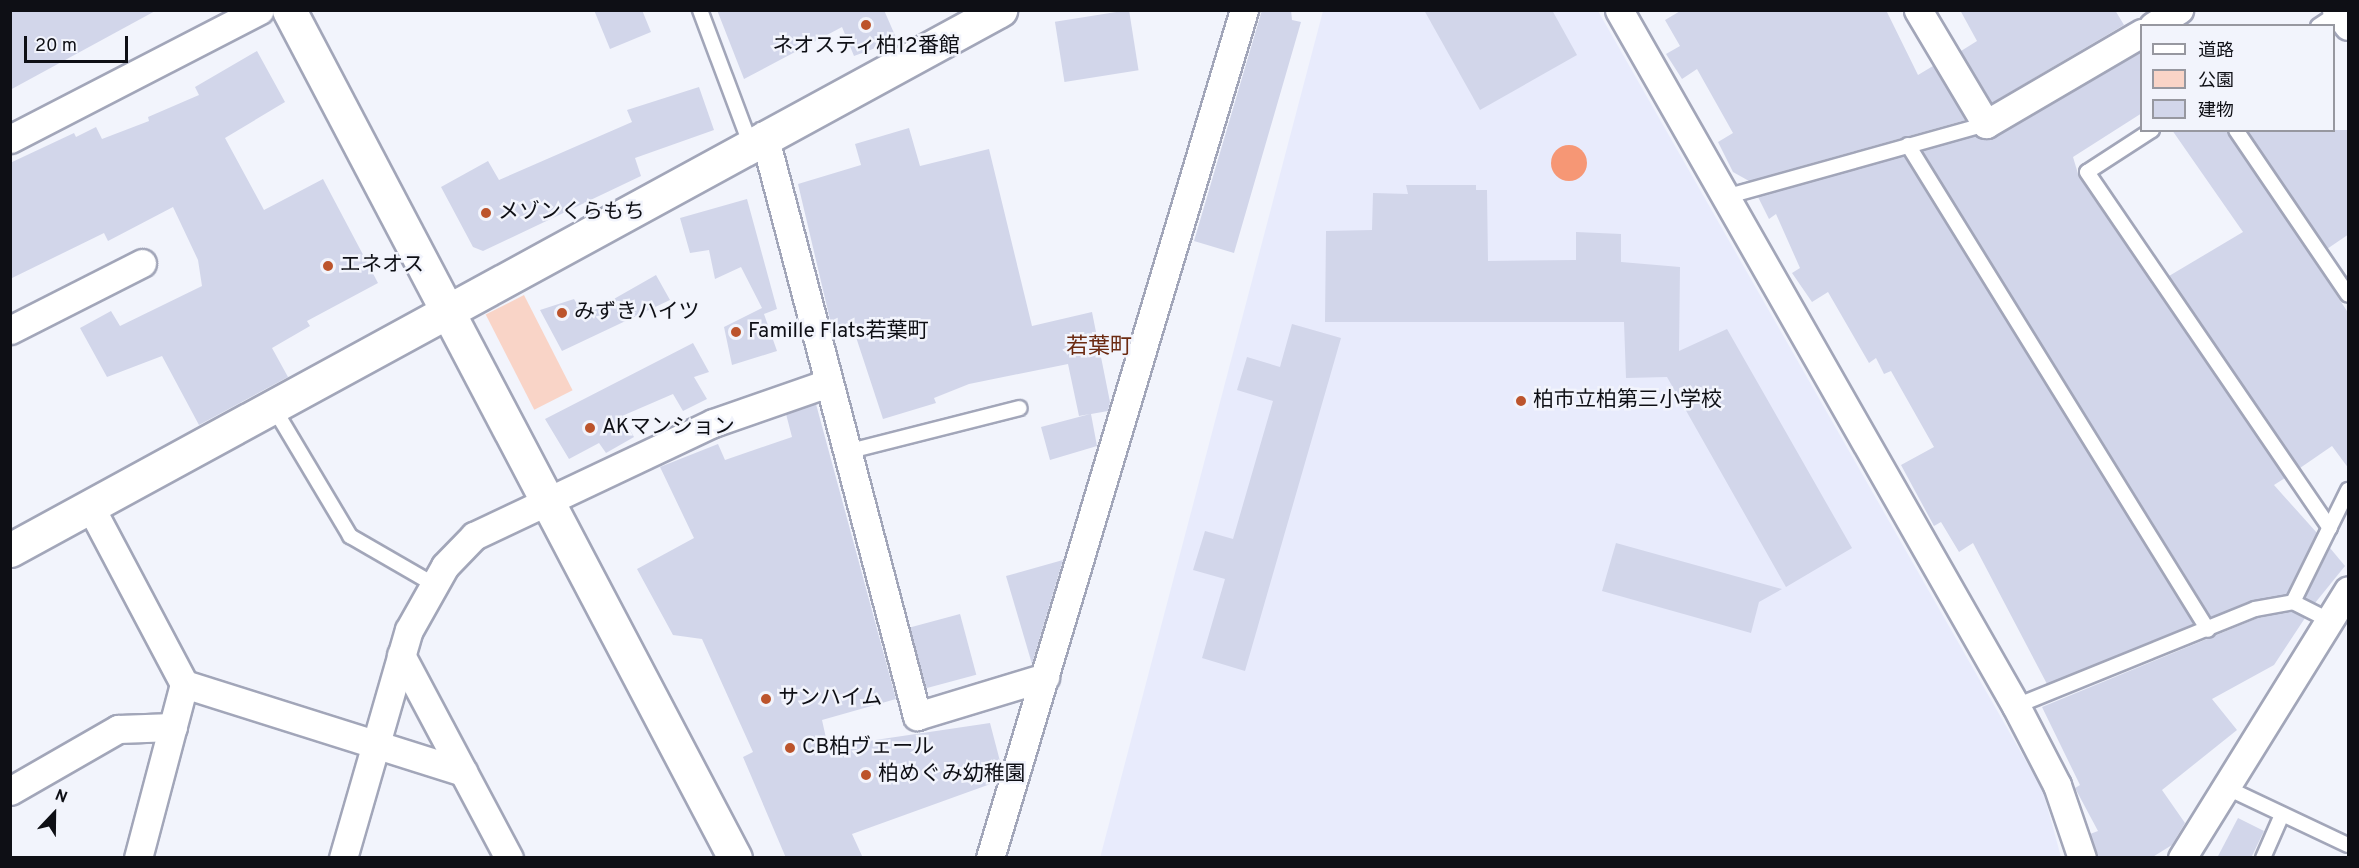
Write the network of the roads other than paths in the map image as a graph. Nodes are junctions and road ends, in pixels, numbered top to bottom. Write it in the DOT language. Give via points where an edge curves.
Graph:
graph roads {
  1 [pos="260,10"];
  2 [pos="289,10"];
  3 [pos="700,10"];
  4 [pos="1000,10"];
  5 [pos="1244,10"];
  6 [pos="1918,10"];
  7 [pos="2179,10"];
  8 [pos="1624,12"];
  9 [pos="2156,24"];
  10 [pos="2140,34"];
  11 [pos="1986,124"];
  12 [pos="2149,132"];
  13 [pos="2237,132"];
  14 [pos="10,139"];
  15 [pos="757,139"];
  16 [pos="1908,145"];
  17 [pos="1725,197"];
  18 [pos="142,264"];
  19 [pos="2349,296"];
  20 [pos="450,311"];
  21 [pos="10,330"];
  22 [pos="828,383"];
  23 [pos="1020,408"];
  24 [pos="274,410"];
  25 [pos="846,452"];
  26 [pos="2349,490"];
  27 [pos="548,498"];
  28 [pos="91,508"];
  29 [pos="2330,528"];
  30 [pos="10,550"];
  31 [pos="433,584"];
  32 [pos="2349,590"];
  33 [pos="2293,602"];
  34 [pos="2329,620"];
  35 [pos="2208,630"];
  36 [pos="401,655"];
  37 [pos="1045,677"];
  38 [pos="184,684"];
  39 [pos="2016,706"];
  40 [pos="173,727"];
  41 [pos="376,745"];
  42 [pos="463,772"];
  43 [pos="2223,786"];
  44 [pos="10,791"];
  45 [pos="2281,817"];
  46 [pos="2349,845"];
  47 [pos="138,858"];
  48 [pos="343,858"];
  49 [pos="509,858"];
  50 [pos="735,858"];
  51 [pos="990,858"];
  52 [pos="2082,858"];
  53 [pos="2182,858"];
  54 [pos="2263,858"];
  1 -- 14 [label="street"];
  2 -- 20 [label="street"];
  3 -- 15 [label="lane"];
  4 -- 15 [label="street"];
  5 -- 37 [label="street"];
  6 -- 11 [label="street"];
  7 -- 9 [label="street"];
  8 -- 17 [label="street"];
  10 -- 11 [label="street"];
  11 -- 16 [label="lane"];
  12 -- 29 [label="lane" via="2087,172"];
  13 -- 19 [label="lane"];
  15 -- 20 [label="street"];
  15 -- 22 [label="street"];
  16 -- 17 [label="lane"];
  16 -- 35 [label="lane"];
  17 -- 39 [label="street"];
  18 -- 21 [label="street"];
  20 -- 24 [label="street"];
  20 -- 27 [label="street"];
  22 -- 25 [label="street"];
  22 -- 27 [label="street" via="713,423"];
  23 -- 25 [label="lane"];
  24 -- 28 [label="street"];
  24 -- 31 [label="lane" via="350,536"];
  25 -- 37 [label="street" via="917,716"];
  26 -- 29 [label="lane"];
  27 -- 31 [label="street" via="474,536"];
  27 -- 50 [label="street"];
  28 -- 30 [label="street"];
  28 -- 38 [label="street"];
  29 -- 33 [label="lane"];
  31 -- 36 [label="street"];
  32 -- 34 [label="street"];
  33 -- 34 [label="lane"];
  33 -- 35 [label="lane" via="2255,609"];
  34 -- 43 [label="street"];
  35 -- 39 [label="lane"];
  36 -- 41 [label="street"];
  36 -- 42 [label="street"];
  37 -- 51 [label="street"];
  38 -- 40 [label="street"];
  38 -- 41 [label="street"];
  39 -- 52 [label="street" via="2057,785"];
  40 -- 44 [label="street" via="118,729"];
  40 -- 47 [label="street"];
  41 -- 42 [label="street"];
  41 -- 48 [label="street"];
  42 -- 49 [label="street"];
  43 -- 45 [label="lane"];
  43 -- 53 [label="street"];
  45 -- 46 [label="lane"];
  45 -- 54 [label="lane"];
}
